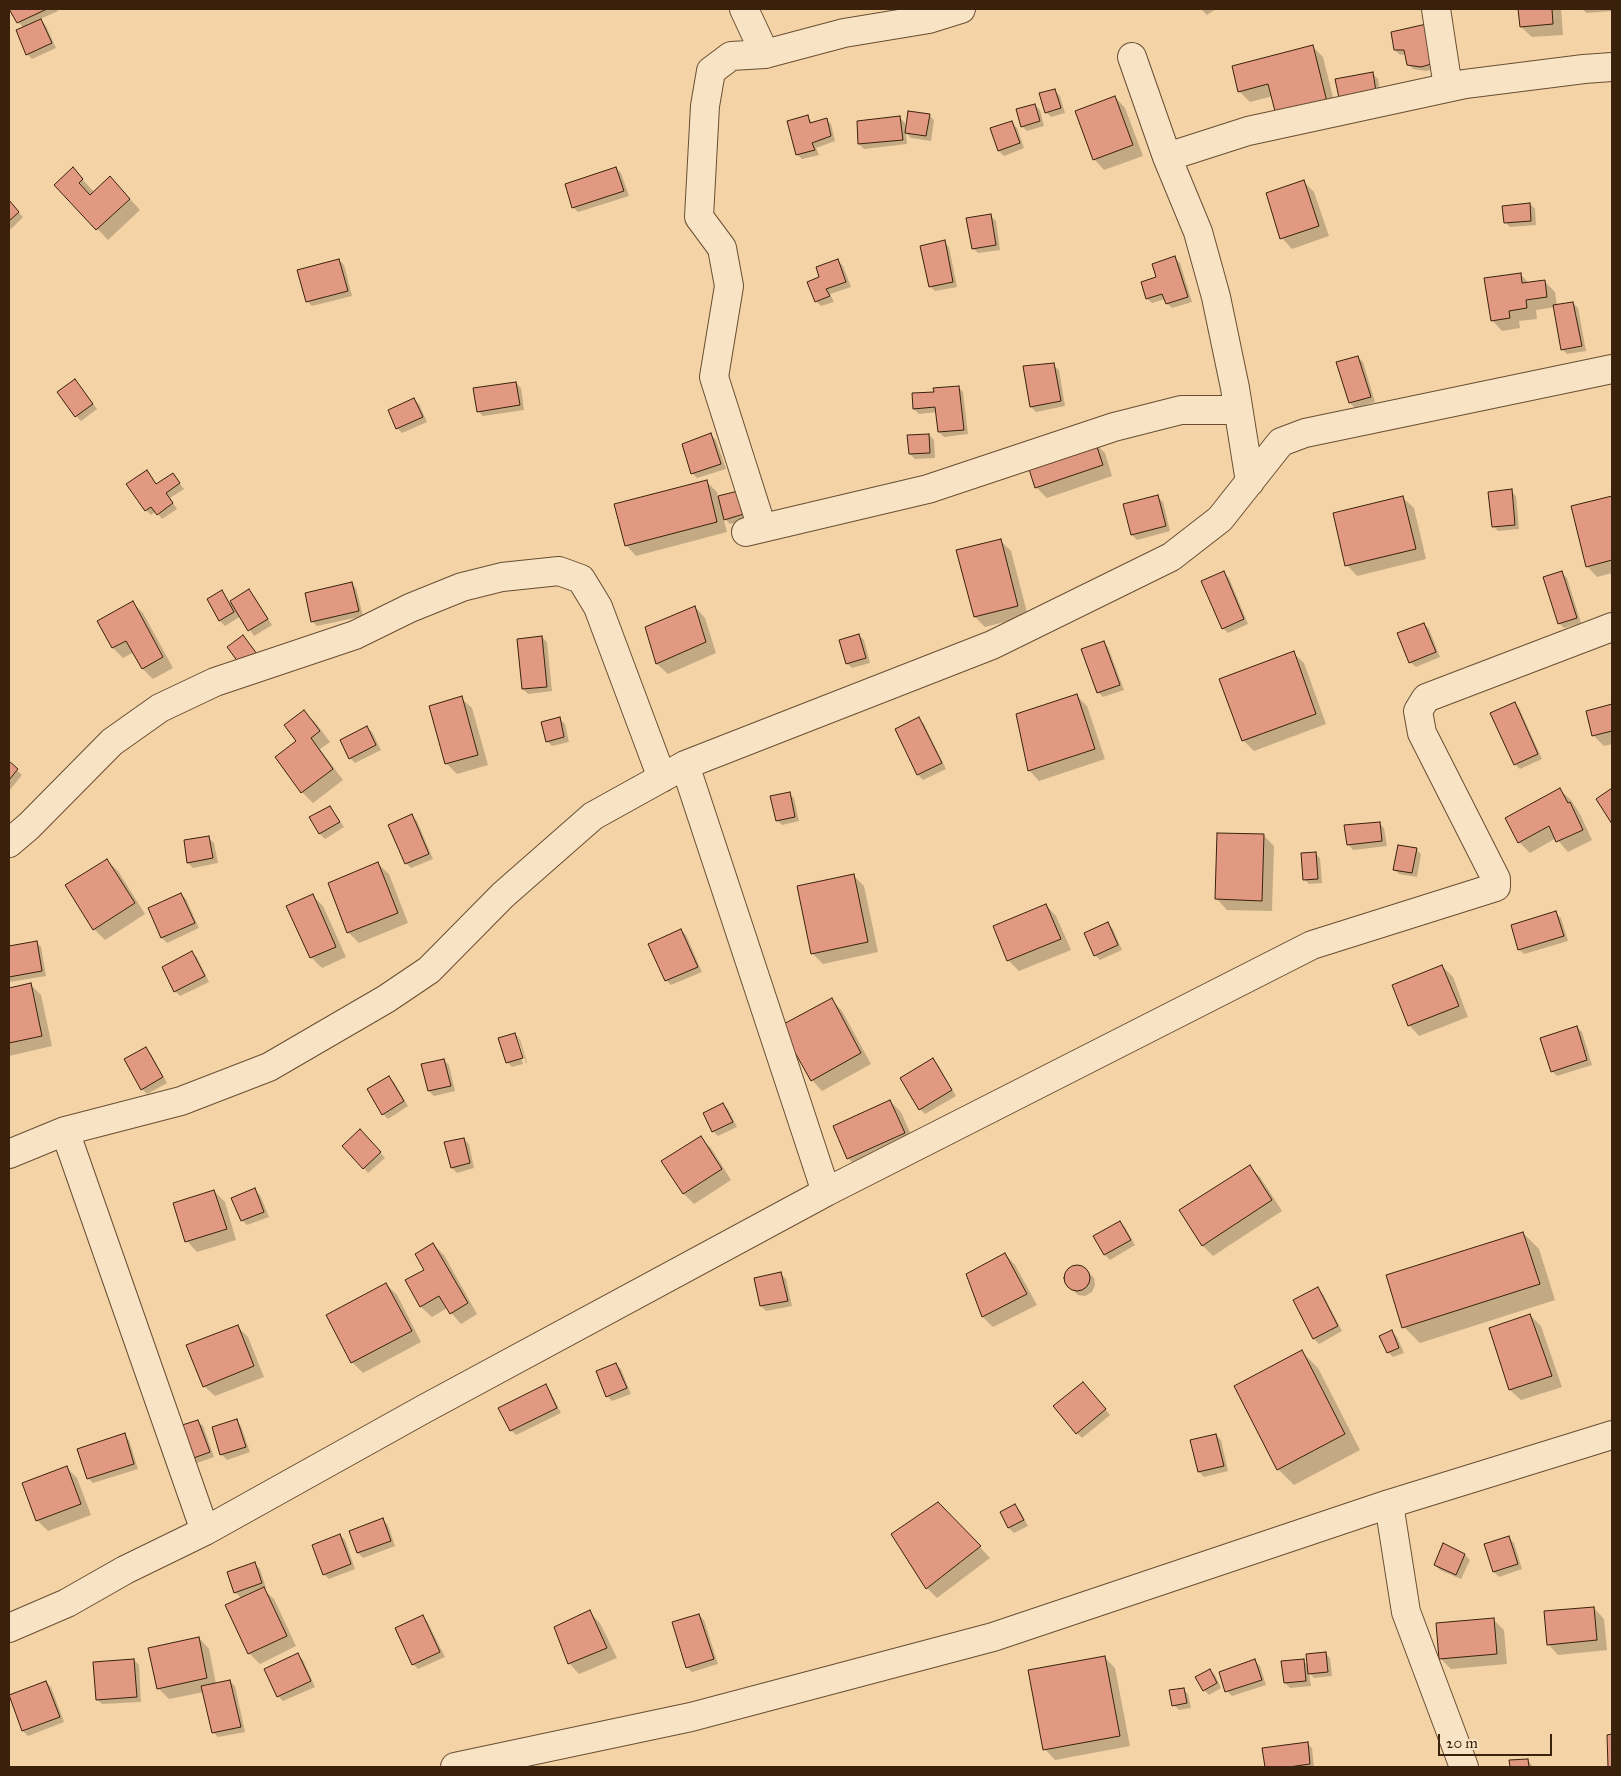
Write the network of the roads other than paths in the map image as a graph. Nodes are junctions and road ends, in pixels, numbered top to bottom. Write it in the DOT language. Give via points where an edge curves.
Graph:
graph roads {
  1 [pos="744,9"];
  2 [pos="961,9"];
  3 [pos="1436,9"];
  4 [pos="916,15"];
  5 [pos="765,54"];
  6 [pos="1132,56"];
  7 [pos="1612,67"];
  8 [pos="1448,87"];
  9 [pos="1167,157"];
  10 [pos="1612,369"];
  11 [pos="1238,410"];
  12 [pos="1250,482"];
  13 [pos="1612,627"];
  14 [pos="685,765"];
  15 [pos="662,778"];
  16 [pos="9,843"];
  17 [pos="64,1131"];
  18 [pos="9,1154"];
  19 [pos="826,1192"];
  20 [pos="1612,1434"];
  21 [pos="1389,1504"];
  22 [pos="205,1531"];
  23 [pos="9,1628"];
  24 [pos="455,1767"];
  25 [pos="1464,1767"];
  1 -- 5 [label="street"];
  2 -- 4 [label="street"];
  3 -- 8 [label="street"];
  4 -- 5 [label="street"];
  5 -- 11 [label="street" via="731,56 711,71 705,106 698,217 722,248 729,286 714,377 753,530 928,490 1114,427 1181,410"];
  6 -- 9 [label="street"];
  7 -- 8 [label="street"];
  8 -- 9 [label="street" via="1248,131"];
  9 -- 11 [label="street" via="1198,232 1216,297"];
  10 -- 12 [label="street" via="1305,433 1282,442"];
  11 -- 12 [label="street"];
  12 -- 14 [label="street" via="1220,519 1171,557 992,645"];
  13 -- 19 [label="street" via="1426,698 1418,711 1422,733 1496,879 1496,887 1312,945"];
  14 -- 15 [label="street"];
  14 -- 19 [label="street"];
  15 -- 16 [label="street" via="598,607 581,579 559,571 502,577 462,587 355,635 216,682 160,708 112,742"];
  15 -- 17 [label="street" via="593,816 503,895 429,970 386,999 269,1067 181,1101"];
  17 -- 18 [label="street"];
  17 -- 22 [label="street"];
  19 -- 22 [label="street"];
  20 -- 21 [label="street"];
  21 -- 24 [label="street" via="993,1637 691,1717"];
  21 -- 25 [label="street" via="1406,1612"];
  22 -- 23 [label="street" via="67,1603"];
}
